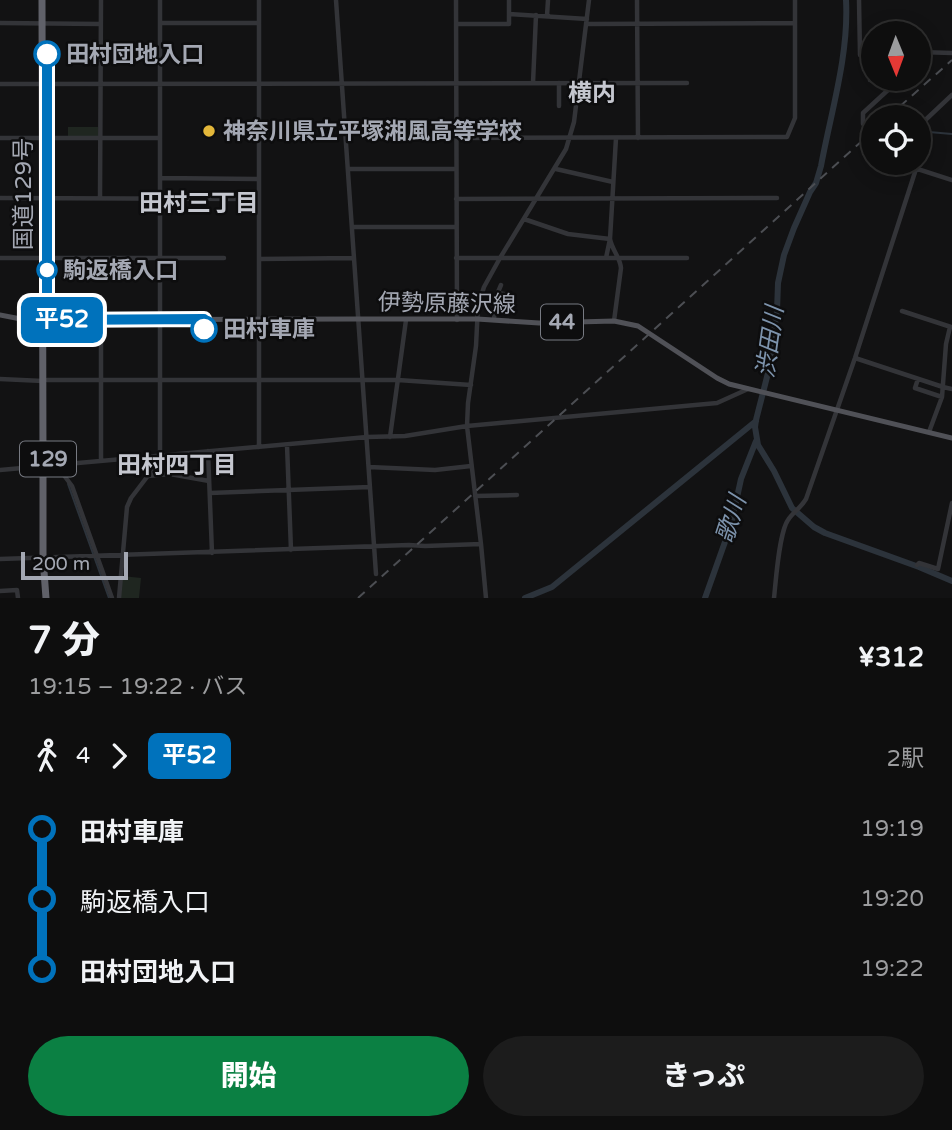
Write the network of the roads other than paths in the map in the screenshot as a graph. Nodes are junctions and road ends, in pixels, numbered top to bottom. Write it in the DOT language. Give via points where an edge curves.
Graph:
graph roads {
  1 [pos="44,0"];
  2 [pos="101,0"];
  3 [pos="160,0"];
  4 [pos="259,0"];
  5 [pos="336,0"];
  6 [pos="456,0"];
  7 [pos="509,0"];
  8 [pos="548,0"];
  9 [pos="589,0"];
  10 [pos="637,0"];
  11 [pos="795,0"];
  12 [pos="859,0"];
  13 [pos="509,14"];
  14 [pos="536,15"];
  15 [pos="547,16"];
  16 [pos="587,21"];
  17 [pos="0,23"];
  18 [pos="160,23"];
  19 [pos="259,23"];
  20 [pos="637,23"];
  21 [pos="795,23"];
  22 [pos="44,24"];
  23 [pos="101,24"];
  24 [pos="456,24"];
  25 [pos="861,47"];
  26 [pos="931,52"];
  27 [pos="952,53"];
  28 [pos="860,55"];
  29 [pos="342,83"];
  30 [pos="456,83"];
  31 [pos="533,83"];
  32 [pos="559,83"];
  33 [pos="579,83"];
  34 [pos="637,83"];
  35 [pos="687,83"];
  36 [pos="0,84"];
  37 [pos="44,84"];
  38 [pos="101,84"];
  39 [pos="160,84"];
  40 [pos="258,84"];
  41 [pos="886,91"];
  42 [pos="952,95"];
  43 [pos="871,105"];
  44 [pos="559,106"];
  45 [pos="931,115"];
  46 [pos="0,138"];
  47 [pos="45,138"];
  48 [pos="100,138"];
  49 [pos="160,138"];
  50 [pos="456,138"];
  51 [pos="570,138"];
  52 [pos="615,138"];
  53 [pos="638,138"];
  54 [pos="348,169"];
  55 [pos="456,169"];
  56 [pos="555,169"];
  57 [pos="931,174"];
  58 [pos="914,175"];
  59 [pos="160,178"];
  60 [pos="259,179"];
  61 [pos="952,180"];
  62 [pos="613,182"];
  63 [pos="160,197"];
  64 [pos="0,198"];
  65 [pos="45,198"];
  66 [pos="100,198"];
  67 [pos="259,198"];
  68 [pos="537,198"];
  69 [pos="612,198"];
  70 [pos="777,198"];
  71 [pos="456,199"];
  72 [pos="524,219"];
  73 [pos="352,227"];
  74 [pos="456,227"];
  75 [pos="610,239"];
  76 [pos="0,258"];
  77 [pos="45,258"];
  78 [pos="160,258"];
  79 [pos="224,258"];
  80 [pos="259,258"];
  81 [pos="354,258"];
  82 [pos="456,258"];
  83 [pos="500,258"];
  84 [pos="606,258"];
  85 [pos="687,258"];
  86 [pos="619,259"];
  87 [pos="501,285"];
  88 [pos="498,293"];
  89 [pos="509,295"];
  90 [pos="902,311"];
  91 [pos="0,316"];
  92 [pos="101,319"];
  93 [pos="160,319"];
  94 [pos="258,319"];
  95 [pos="359,319"];
  96 [pos="477,319"];
  97 [pos="45,320"];
  98 [pos="407,320"];
  99 [pos="457,320"];
  100 [pos="494,320"];
  101 [pos="614,321"];
  102 [pos="951,327"];
  103 [pos="855,358"];
  104 [pos="0,379"];
  105 [pos="918,379"];
  106 [pos="363,380"];
  107 [pos="398,380"];
  108 [pos="45,381"];
  109 [pos="101,381"];
  110 [pos="159,381"];
  111 [pos="259,381"];
  112 [pos="471,385"];
  113 [pos="943,387"];
  114 [pos="748,388"];
  115 [pos="952,388"];
  116 [pos="942,397"];
  117 [pos="837,410"];
  118 [pos="467,426"];
  119 [pos="952,430"];
  120 [pos="929,432"];
  121 [pos="390,437"];
  122 [pos="366,438"];
  123 [pos="951,438"];
  124 [pos="287,445"];
  125 [pos="259,447"];
  126 [pos="208,452"];
  127 [pos="160,455"];
  128 [pos="101,460"];
  129 [pos="45,466"];
  130 [pos="471,466"];
  131 [pos="369,467"];
  132 [pos="0,470"];
  133 [pos="148,476"];
  134 [pos="209,481"];
  135 [pos="370,487"];
  136 [pos="289,490"];
  137 [pos="210,493"];
  138 [pos="517,495"];
  139 [pos="475,496"];
  140 [pos="952,503"];
  141 [pos="950,519"];
  142 [pos="481,544"];
  143 [pos="374,547"];
  144 [pos="291,550"];
  145 [pos="212,553"];
  146 [pos="123,555"];
  147 [pos="97,556"];
  148 [pos="46,558"];
  149 [pos="0,559"];
  150 [pos="917,565"];
  151 [pos="376,574"];
  152 [pos="0,591"];
  153 [pos="18,598"];
  154 [pos="48,598"];
  155 [pos="112,598"];
  156 [pos="119,598"];
  157 [pos="486,598"];
  158 [pos="774,598"];
  1 -- 22 [label="highway, 国道129号 / 129"];
  2 -- 23 [label="street"];
  3 -- 18 [label="street"];
  4 -- 19 [label="street"];
  5 -- 29 [label="street"];
  6 -- 24 [label="street"];
  7 -- 13 [label="street"];
  8 -- 15 [label="street"];
  9 -- 16 [label="street"];
  10 -- 20 [label="street"];
  11 -- 21 [label="street"];
  12 -- 25 [label="street"];
  13 -- 14 [label="street"];
  13 -- 24 [label="street" via="509,24"];
  14 -- 15 [label="street"];
  14 -- 31 [label="street"];
  15 -- 16 [label="street"];
  16 -- 20 [label="street"];
  16 -- 33 [label="street"];
  17 -- 22 [label="street"];
  18 -- 19 [label="street"];
  18 -- 39 [label="street"];
  19 -- 40 [label="street"];
  20 -- 21 [label="street"];
  20 -- 34 [label="street"];
  21 -- 53 [label="street" via="795,118 788,137"];
  22 -- 23 [label="street"];
  22 -- 37 [label="highway, 国道129号 / 129"];
  23 -- 38 [label="street"];
  24 -- 30 [label="street"];
  25 -- 28 [label="street"];
  26 -- 27 [label="street"];
  29 -- 30 [label="street"];
  29 -- 40 [label="street"];
  29 -- 54 [label="street"];
  30 -- 31 [label="street"];
  30 -- 50 [label="street"];
  31 -- 32 [label="street"];
  32 -- 33 [label="street"];
  32 -- 44 [label="street"];
  33 -- 34 [label="street"];
  33 -- 51 [label="street"];
  34 -- 35 [label="street"];
  34 -- 53 [label="street"];
  36 -- 37 [label="street"];
  37 -- 38 [label="street"];
  37 -- 47 [label="highway, 国道129号 / 129"];
  38 -- 39 [label="street"];
  38 -- 48 [label="street"];
  39 -- 40 [label="street"];
  39 -- 49 [label="street"];
  40 -- 60 [label="street"];
  41 -- 43 [label="street"];
  42 -- 45 [label="street"];
  46 -- 47 [label="street"];
  47 -- 48 [label="street"];
  47 -- 65 [label="highway, 国道129号 / 129"];
  48 -- 49 [label="street"];
  48 -- 66 [label="street"];
  49 -- 59 [label="street"];
  50 -- 51 [label="street"];
  50 -- 55 [label="street"];
  51 -- 52 [label="street"];
  51 -- 56 [label="street"];
  52 -- 53 [label="street"];
  52 -- 62 [label="street"];
  54 -- 55 [label="street"];
  54 -- 73 [label="street"];
  55 -- 71 [label="street"];
  56 -- 62 [label="street"];
  56 -- 68 [label="street"];
  57 -- 61 [label="street"];
  58 -- 103 [label="street"];
  59 -- 60 [label="street"];
  59 -- 63 [label="street"];
  60 -- 67 [label="street"];
  62 -- 69 [label="street"];
  63 -- 66 [label="street"];
  63 -- 67 [label="street"];
  63 -- 78 [label="street"];
  64 -- 65 [label="street"];
  65 -- 66 [label="street"];
  65 -- 77 [label="highway, 国道129号 / 129"];
  67 -- 80 [label="street"];
  68 -- 69 [label="street"];
  68 -- 71 [label="street"];
  68 -- 72 [label="street"];
  69 -- 70 [label="street"];
  69 -- 75 [label="street"];
  71 -- 74 [label="street"];
  72 -- 75 [label="street" via="568,234"];
  72 -- 83 [label="street"];
  73 -- 74 [label="street"];
  73 -- 81 [label="street"];
  74 -- 82 [label="street"];
  75 -- 84 [label="street"];
  75 -- 86 [label="street"];
  76 -- 77 [label="street"];
  77 -- 78 [label="street"];
  77 -- 97 [label="highway, 国道129号 / 129"];
  78 -- 79 [label="street"];
  78 -- 93 [label="street"];
  80 -- 81 [label="street"];
  80 -- 94 [label="street"];
  81 -- 95 [label="street"];
  82 -- 83 [label="street"];
  82 -- 99 [label="street"];
  83 -- 84 [label="street"];
  83 -- 96 [label="street" via="480,298"];
  84 -- 86 [label="street"];
  85 -- 86 [label="street"];
  86 -- 101 [label="street"];
  87 -- 88 [label="street"];
  88 -- 89 [label="street"];
  88 -- 100 [label="street"];
  90 -- 102 [label="street"];
  91 -- 97 [label="main road, 伊勢原藤沢線"];
  92 -- 93 [label="main road, 伊勢原藤沢線 / 44"];
  92 -- 97 [label="main road, 伊勢原藤沢線 / 44"];
  92 -- 109 [label="street"];
  93 -- 94 [label="main road, 伊勢原藤沢線 / 44"];
  93 -- 110 [label="street"];
  94 -- 95 [label="main road, 伊勢原藤沢線 / 44"];
  94 -- 111 [label="street"];
  95 -- 98 [label="main road, 伊勢原藤沢線 / 44"];
  95 -- 106 [label="street"];
  96 -- 99 [label="main road, 伊勢原藤沢線 / 44"];
  96 -- 100 [label="main road, 伊勢原藤沢線 / 44"];
  96 -- 112 [label="street"];
  97 -- 108 [label="highway, 国道129号 / 129"];
  98 -- 99 [label="main road, 伊勢原藤沢線 / 44"];
  98 -- 107 [label="street"];
  100 -- 101 [label="main road, 伊勢原藤沢線 / 44"];
  101 -- 114 [label="main road, 伊勢原藤沢線 / 44" via="638,326 717,378"];
  102 -- 113 [label="street"];
  103 -- 105 [label="street"];
  103 -- 117 [label="street"];
  104 -- 108 [label="street"];
  105 -- 113 [label="street"];
  105 -- 116 [label="street" via="915,388"];
  106 -- 107 [label="street"];
  106 -- 111 [label="street"];
  106 -- 122 [label="street"];
  107 -- 112 [label="street"];
  107 -- 121 [label="street"];
  108 -- 109 [label="street"];
  108 -- 129 [label="highway, 国道129号 / 129"];
  109 -- 110 [label="street"];
  109 -- 128 [label="street"];
  110 -- 111 [label="street"];
  110 -- 127 [label="street"];
  111 -- 125 [label="street"];
  112 -- 118 [label="street"];
  113 -- 115 [label="street"];
  113 -- 116 [label="street"];
  114 -- 117 [label="main road, 伊勢原藤沢線 / 44"];
  114 -- 118 [label="street" via="717,402"];
  116 -- 120 [label="street"];
  117 -- 120 [label="main road, 伊勢原藤沢線 / 44"];
  117 -- 158 [label="street" via="806,499 783,531"];
  118 -- 121 [label="street"];
  118 -- 130 [label="street"];
  119 -- 123 [label="main road"];
  120 -- 123 [label="main road, 伊勢原藤沢線 / 44"];
  121 -- 122 [label="street"];
  122 -- 124 [label="street"];
  122 -- 131 [label="street"];
  124 -- 125 [label="street"];
  124 -- 136 [label="street"];
  125 -- 126 [label="street"];
  126 -- 127 [label="street"];
  126 -- 134 [label="street"];
  127 -- 128 [label="street"];
  127 -- 133 [label="street"];
  128 -- 129 [label="street"];
  129 -- 132 [label="street"];
  129 -- 147 [label="street" via="68,479"];
  129 -- 148 [label="highway, 国道129号 / 129"];
  130 -- 131 [label="street" via="435,470"];
  130 -- 139 [label="street"];
  131 -- 135 [label="street"];
  133 -- 134 [label="street" via="170,474"];
  133 -- 146 [label="street" via="127,507"];
  134 -- 137 [label="street"];
  135 -- 136 [label="street"];
  135 -- 143 [label="street"];
  136 -- 137 [label="street"];
  136 -- 144 [label="street"];
  137 -- 145 [label="street"];
  138 -- 139 [label="street"];
  139 -- 142 [label="street"];
  140 -- 141 [label="street"];
  141 -- 150 [label="street" via="938,569"];
  142 -- 143 [label="street"];
  142 -- 157 [label="street"];
  143 -- 144 [label="street"];
  143 -- 151 [label="street"];
  144 -- 145 [label="street"];
  145 -- 146 [label="street"];
  146 -- 147 [label="street"];
  146 -- 156 [label="street"];
  147 -- 148 [label="street"];
  147 -- 155 [label="street"];
  148 -- 149 [label="street"];
  148 -- 154 [label="highway, 国道129号 / 129"];
  152 -- 153 [label="street" via="17,590"];
}
